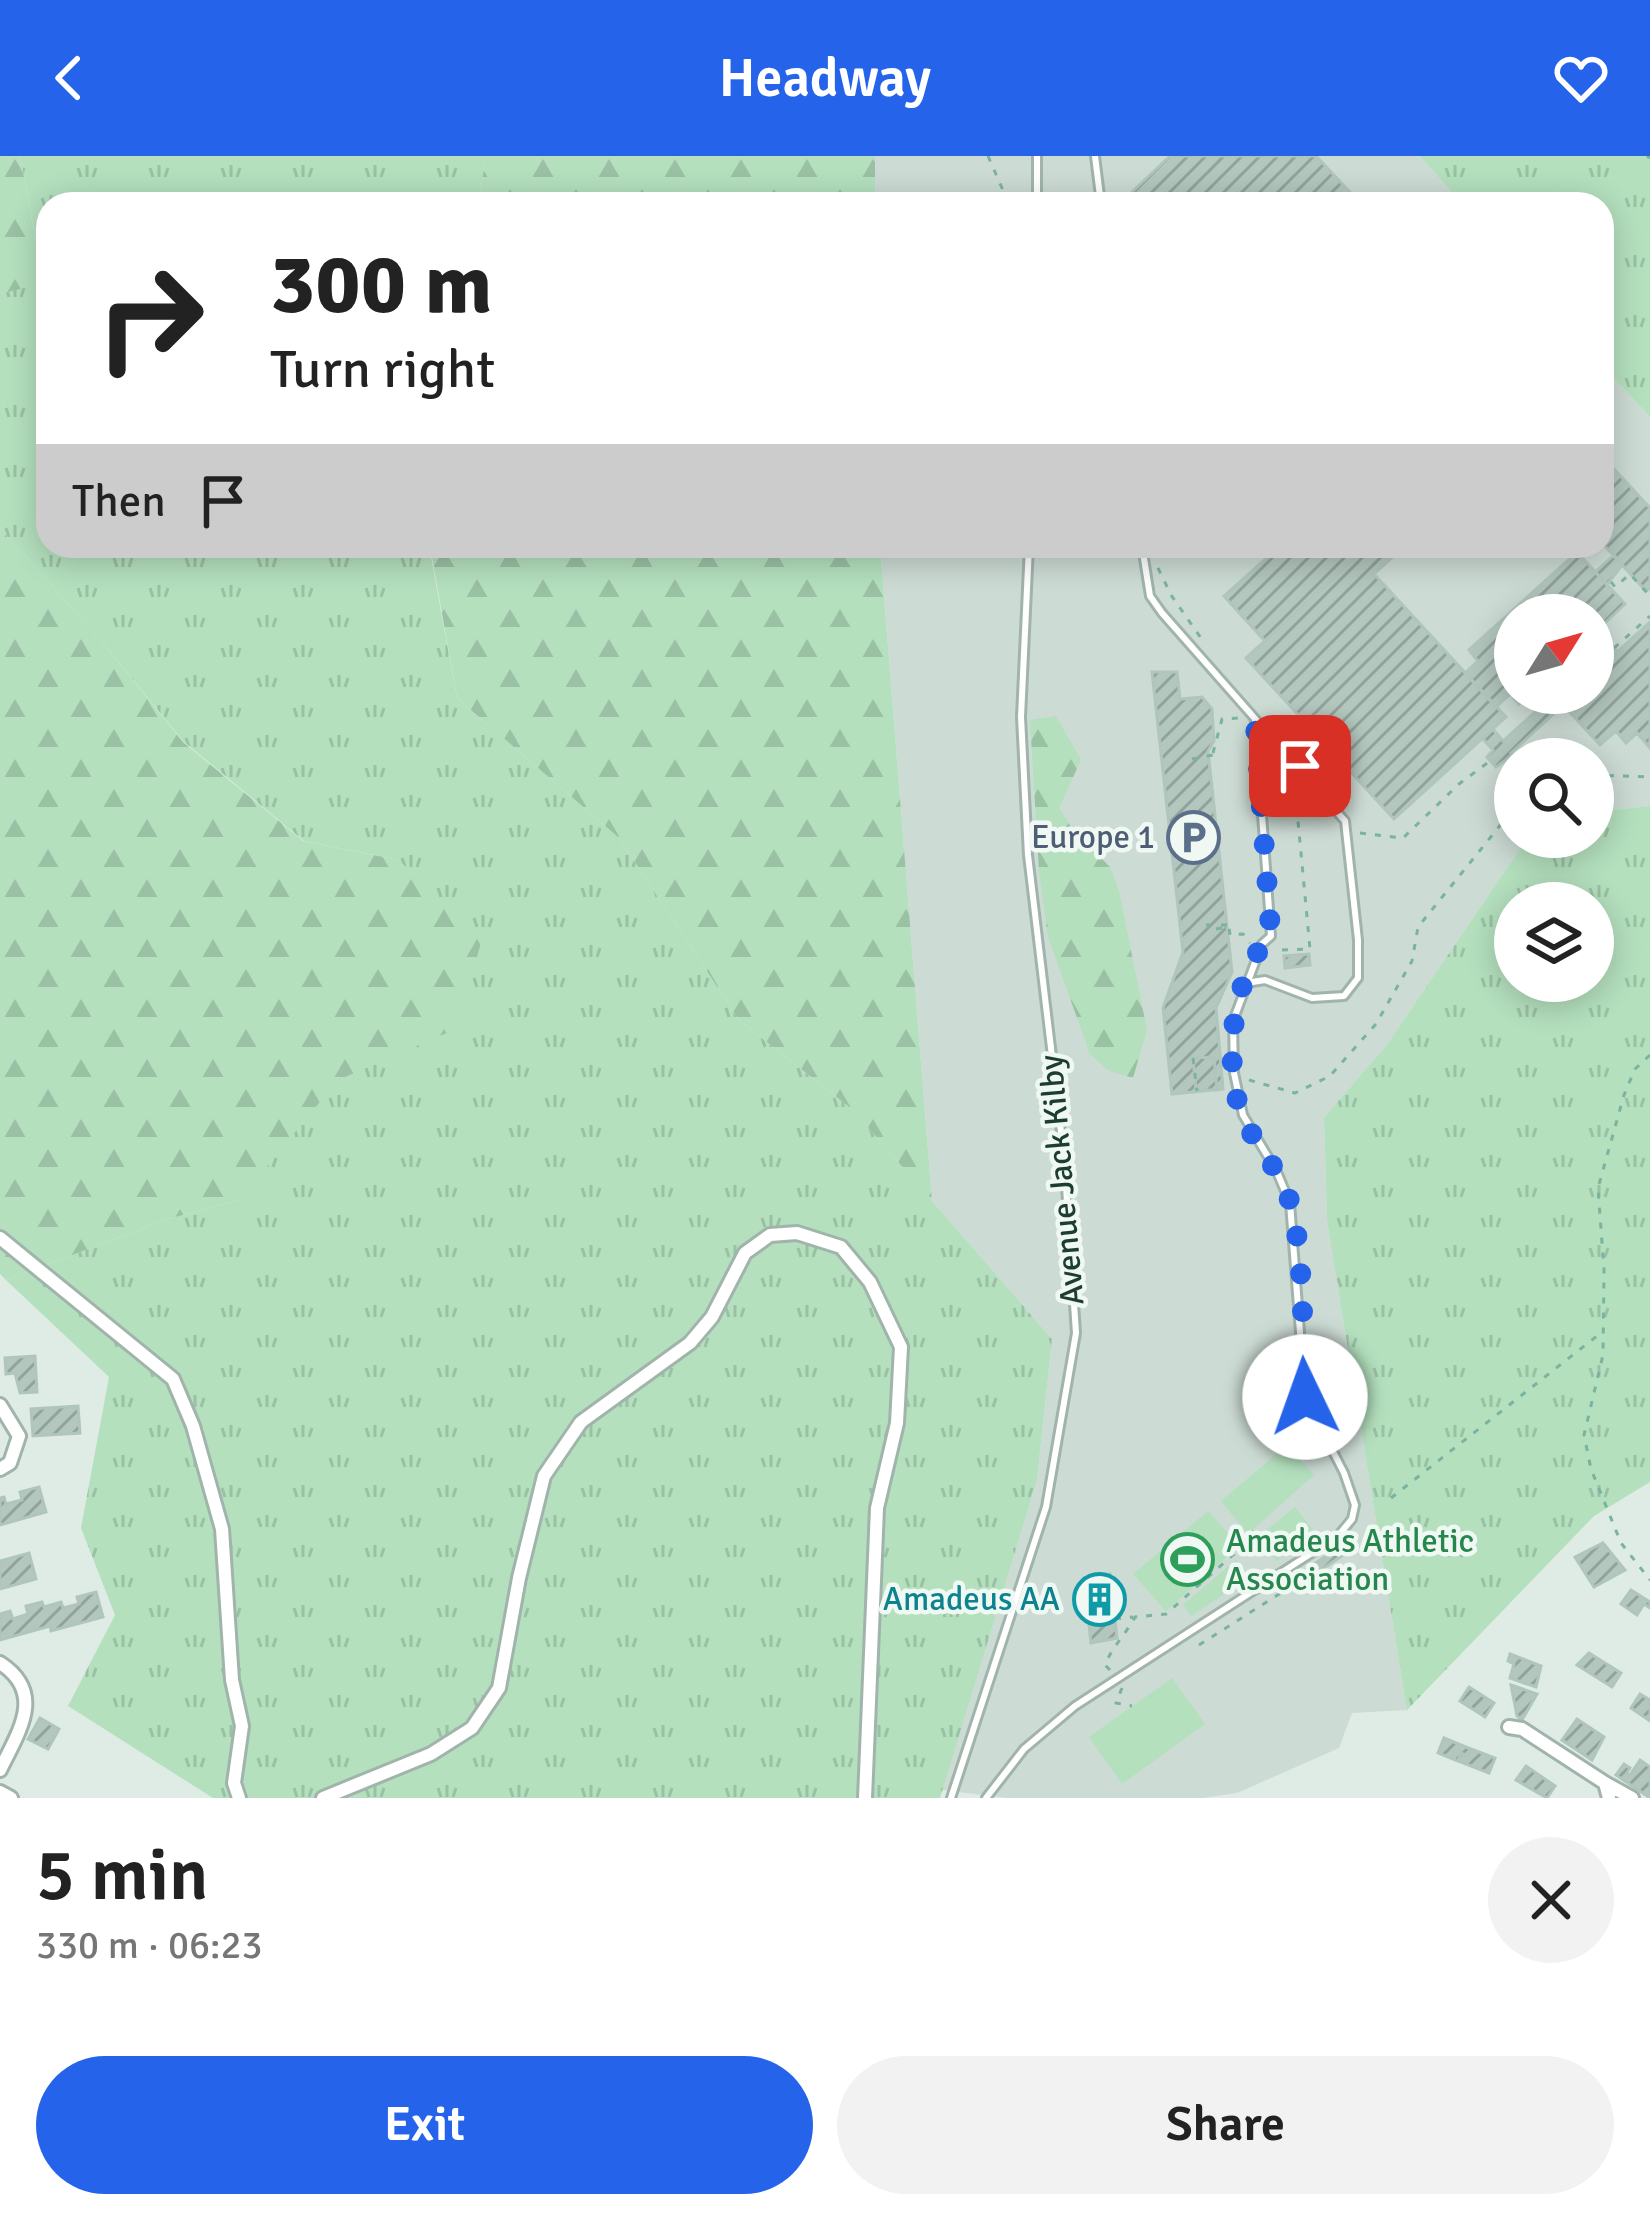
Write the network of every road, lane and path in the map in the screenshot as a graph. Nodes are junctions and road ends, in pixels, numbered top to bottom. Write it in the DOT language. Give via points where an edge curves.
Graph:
graph roads {
  1 [pos="988,156"];
  2 [pos="1037,156"];
  3 [pos="1095,156"];
  4 [pos="1004,192"];
  5 [pos="1037,192"];
  6 [pos="1101,192"];
  7 [pos="1028,558"];
  8 [pos="1144,558"];
  9 [pos="1157,558"];
  10 [pos="1611,582"];
  11 [pos="1650,596"];
  12 [pos="1650,616"];
  13 [pos="1202,648"];
  14 [pos="1615,648"];
  15 [pos="1251,720"];
  16 [pos="1214,753"];
  17 [pos="1201,754"];
  18 [pos="1192,759"];
  19 [pos="1490,760"];
  20 [pos="1308,765"];
  21 [pos="1614,776"];
  22 [pos="1650,777"];
  23 [pos="1311,787"];
  24 [pos="1351,820"];
  25 [pos="1354,832"];
  26 [pos="1494,833"];
  27 [pos="1206,926"];
  28 [pos="1229,927"];
  29 [pos="1216,928"];
  30 [pos="1255,950"];
  31 [pos="1282,950"];
  32 [pos="1246,982"];
  33 [pos="1650,1055"];
  34 [pos="1193,1058"];
  35 [pos="1234,1073"];
  36 [pos="1197,1091"];
  37 [pos="0,1238"];
  38 [pos="1604,1331"];
  39 [pos="0,1405"];
  40 [pos="0,1469"];
  41 [pos="1391,1498"];
  42 [pos="1257,1526"];
  43 [pos="1650,1580"];
  44 [pos="1281,1586"];
  45 [pos="1135,1617"];
  46 [pos="1115,1619"];
  47 [pos="1199,1645"];
  48 [pos="0,1663"];
  49 [pos="1111,1671"];
  50 [pos="1108,1692"];
  51 [pos="1132,1706"];
  52 [pos="1509,1726"];
  53 [pos="0,1770"];
  54 [pos="1604,1783"];
  55 [pos="0,1792"];
  56 [pos="355,1792"];
  57 [pos="11,1798"];
  58 [pos="239,1798"];
  59 [pos="323,1798"];
  60 [pos="866,1798"];
  61 [pos="951,1798"];
  62 [pos="986,1798"];
  63 [pos="1609,1798"];
  64 [pos="1632,1798"];
  1 -- 4 [label="path"];
  2 -- 5 [label="lane"];
  3 -- 6 [label="lane"];
  7 -- 61 [label="lane, Avenue Jack Kilby" via="1021,717 1028,855 1076,1333 1046,1507"];
  8 -- 15 [label="lane" via="1150,596"];
  9 -- 13 [label="path"];
  10 -- 11 [label="path" via="1616,587 1630,574"];
  12 -- 14 [label="path"];
  15 -- 16 [label="path" via="1222,719"];
  15 -- 32 [label="lane" via="1271,936"];
  15 -- 32 [label="lane" via="1346,820 1358,978 1344,996 1312,998 1265,980"];
  16 -- 17 [label="path"];
  16 -- 18 [label="path"];
  19 -- 25 [label="path" via="1403,838"];
  20 -- 24 [label="path" via="1328,747"];
  21 -- 22 [label="path"];
  23 -- 31 [label="path" via="1313,799 1296,800 1310,949"];
  26 -- 35 [label="path" via="1418,927 1412,962 1376,1024 1330,1076 1295,1093"];
  27 -- 28 [label="path"];
  28 -- 29 [label="path"];
  28 -- 30 [label="path"];
  32 -- 35 [label="lane" via="1233,1021"];
  33 -- 38 [label="path" via="1624,1095 1598,1188"];
  34 -- 36 [label="path"];
  35 -- 62 [label="lane" via="1243,1115 1291,1203 1305,1397 1346,1478 1352,1519 1338,1536 1075,1706 1024,1749"];
  37 -- 58 [label="street" via="172,1379 193,1426 223,1529 242,1726"];
  38 -- 41 [label="path"];
  38 -- 43 [label="path" via="1584,1435 1622,1543"];
  39 -- 40 [label="street" via="19,1436"];
  42 -- 45 [label="path" via="1166,1614"];
  44 -- 47 [label="path"];
  45 -- 46 [label="path"];
  45 -- 49 [label="path" via="1109,1654"];
  48 -- 53 [label="street" via="15,1672 28,1700"];
  50 -- 51 [label="path" via="1121,1685 1116,1703"];
  52 -- 54 [label="street"];
  54 -- 63 [label="street"];
  54 -- 64 [label="street"];
  55 -- 57 [label="street"];
  56 -- 59 [label="street"];
  56 -- 60 [label="street" via="472,1728 499,1688 544,1476 580,1422 690,1343 745,1253 770,1235 797,1233 841,1247 870,1282 901,1347 897,1423 877,1508"];
}
